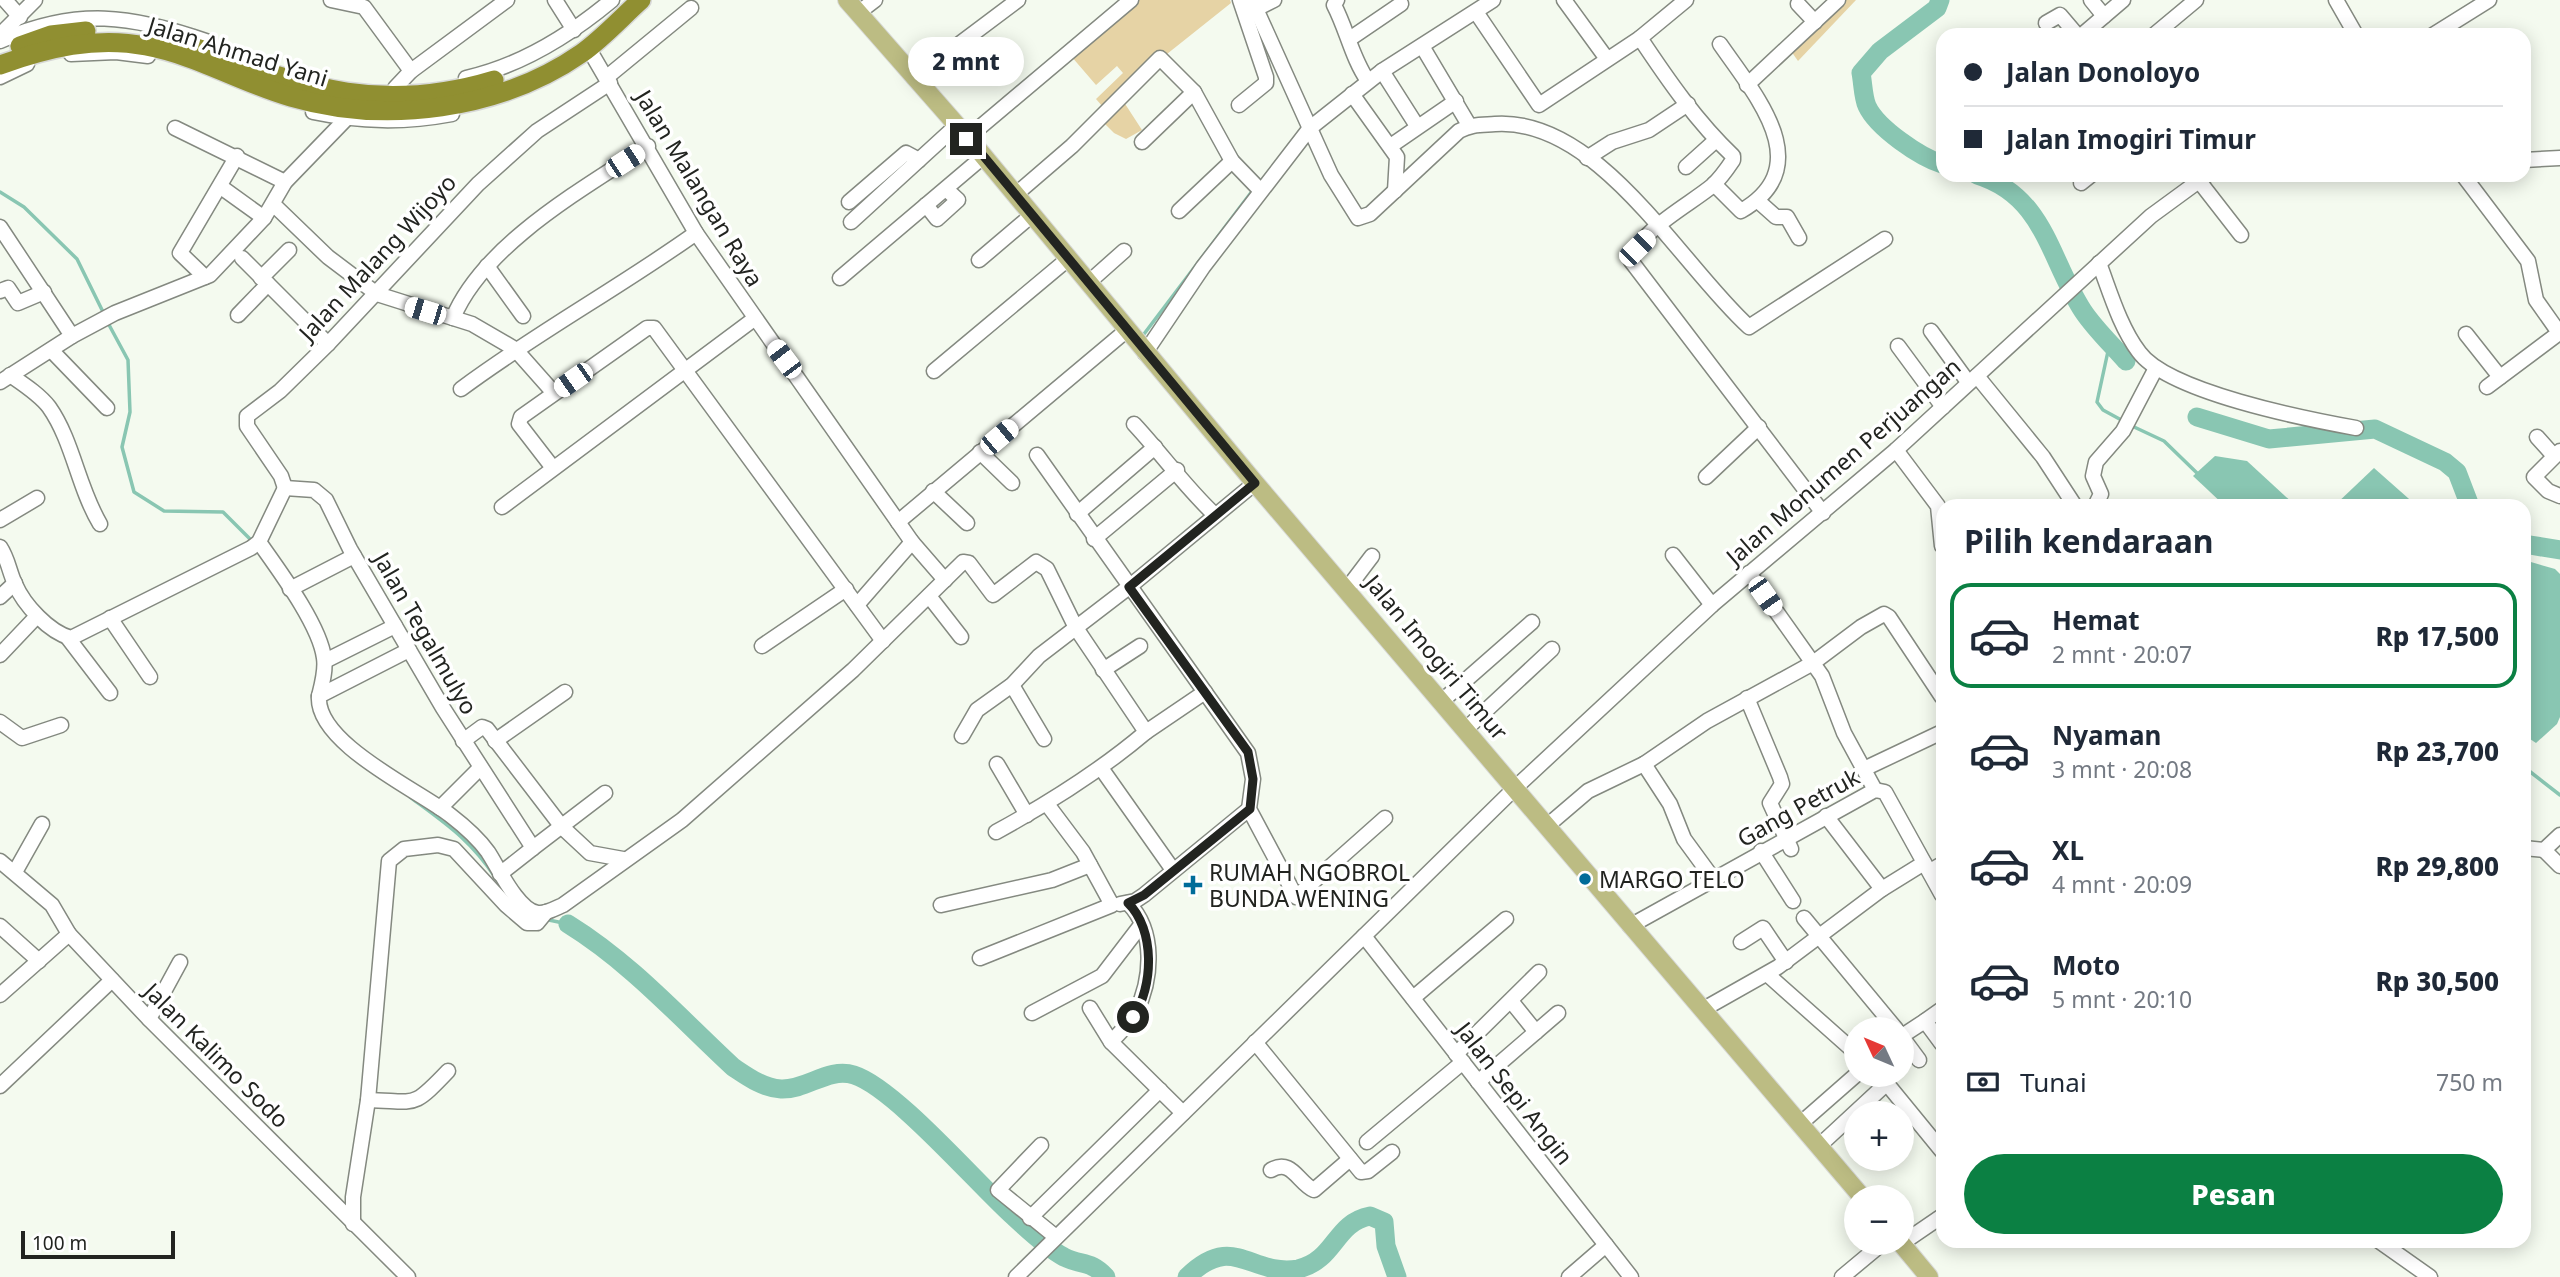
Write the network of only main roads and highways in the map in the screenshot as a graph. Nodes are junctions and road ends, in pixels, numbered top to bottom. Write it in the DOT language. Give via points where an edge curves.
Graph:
graph roads {
  1 [pos="624,0"];
  2 [pos="641,0"];
  3 [pos="862,4"];
  4 [pos="0,55"];
  5 [pos="0,65"];
  6 [pos="1852,1185"];
  7 [pos="1907,1255"];
  8 [pos="1929,1277"];
  1 -- 4 [label="highway, Jalan Ahmad Yani" via="603,25 549,58 473,87 414,97 329,91 154,34 125,31 51,35"];
  2 -- 5 [label="highway, Jalan Ahmad Yani" via="584,52 555,69 463,104 423,110 363,111 292,97 176,54 127,43 78,44"];
  3 -- 6 [label="main road, Jalan Imogiri Timur" via="1255,483"];
  7 -- 8 [label="main road"];
}
